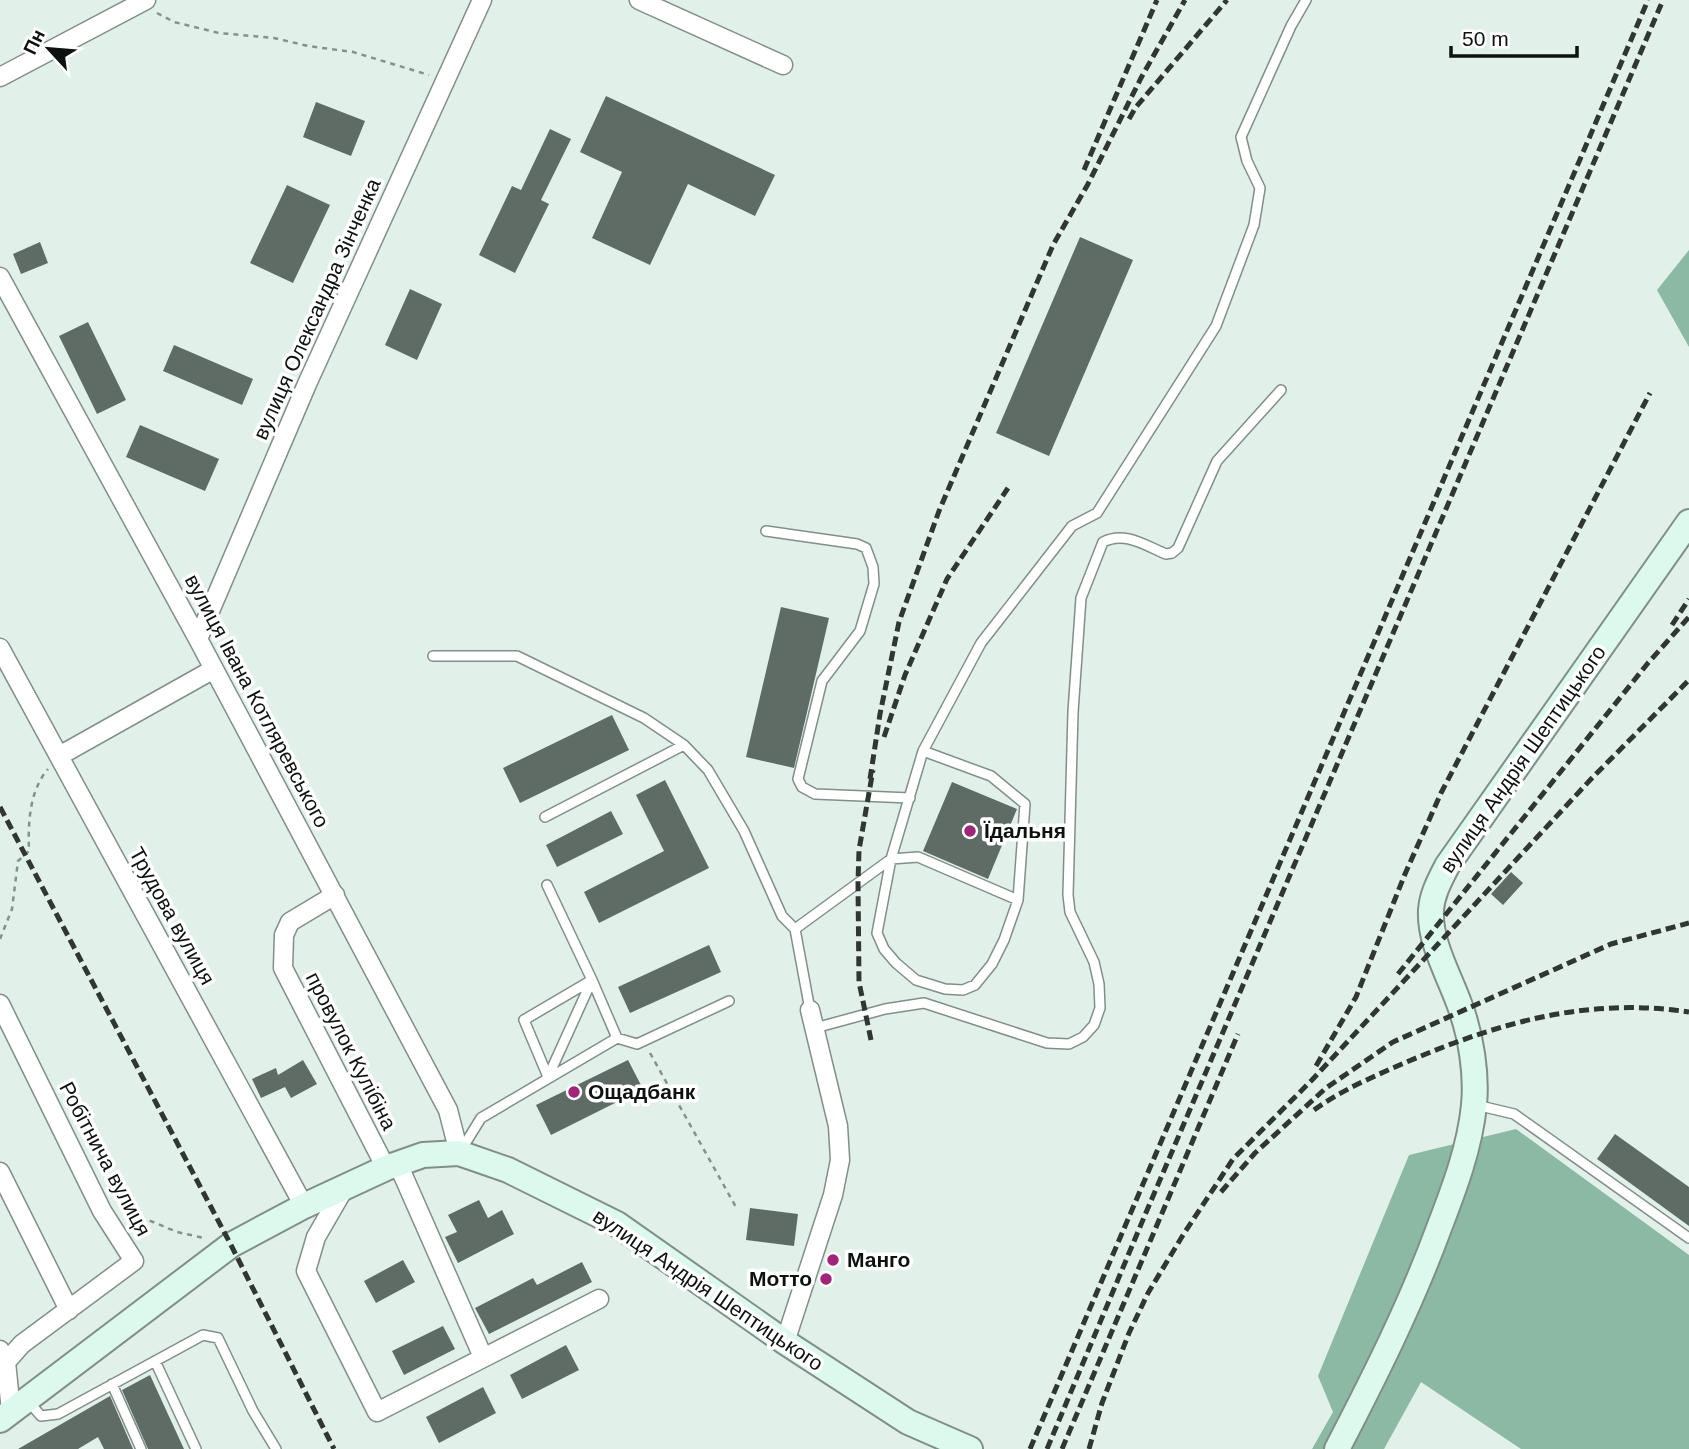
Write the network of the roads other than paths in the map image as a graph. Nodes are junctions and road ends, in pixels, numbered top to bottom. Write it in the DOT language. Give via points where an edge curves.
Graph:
graph roads {
  1 [pos="482,0"];
  2 [pos="639,0"];
  3 [pos="1306,0"];
  4 [pos="142,2"];
  5 [pos="783,65"];
  6 [pos="0,77"];
  7 [pos="0,277"];
  8 [pos="1281,390"];
  9 [pos="1689,522"];
  10 [pos="766,531"];
  11 [pos="198,639"];
  12 [pos="0,648"];
  13 [pos="433,656"];
  14 [pos="214,669"];
  15 [pos="684,745"];
  16 [pos="923,751"];
  17 [pos="59,756"];
  18 [pos="910,798"];
  19 [pos="545,817"];
  20 [pos="891,859"];
  21 [pos="547,885"];
  22 [pos="335,895"];
  23 [pos="1018,900"];
  24 [pos="795,929"];
  25 [pos="592,980"];
  26 [pos="729,1001"];
  27 [pos="0,1004"];
  28 [pos="813,1019"];
  29 [pos="617,1038"];
  30 [pos="548,1077"];
  31 [pos="1474,1105"];
  32 [pos="459,1153"];
  33 [pos="392,1166"];
  34 [pos="0,1172"];
  35 [pos="345,1187"];
  36 [pos="304,1206"];
  37 [pos="1689,1238"];
  38 [pos="599,1298"];
  39 [pos="69,1310"];
  40 [pos="785,1342"];
  41 [pos="3,1356"];
  42 [pos="483,1357"];
  43 [pos="155,1361"];
  44 [pos="112,1384"];
  45 [pos="12,1410"];
  46 [pos="141,1449"];
  47 [pos="196,1449"];
  48 [pos="276,1449"];
  49 [pos="970,1449"];
  50 [pos="1337,1449"];
  1 -- 11 [label="street, вулиця Олександра Зінченка" via="307,384"];
  2 -- 5 [label="street"];
  3 -- 16 [label="lane" via="1241,137 1260,188 1254,225 1216,326 1097,513 1072,526 981,643"];
  4 -- 6 [label="street"];
  7 -- 11 [label="street, вулиця Івана Котляревського"];
  8 -- 28 [label="lane" via="1216,461 1178,548 1166,554 1128,538 1103,542 1081,598 1068,895 1070,912 1094,962 1099,984 1100,1007 1094,1025 1069,1044 1047,1043 924,1003"];
  9 -- 31 [label="main road, вулиця Андрія Шептицького" via="1436,888 1433,930 1469,1038"];
  10 -- 18 [label="lane" via="857,544 866,548 873,567 874,584 860,631 822,681 798,779 802,787 815,794"];
  11 -- 14 [label="street, вулиця Івана Котляревського"];
  12 -- 17 [label="street, Трудова вулиця"];
  13 -- 15 [label="lane" via="517,656 644,718"];
  14 -- 17 [label="street"];
  14 -- 22 [label="street, вулиця Івана Котляревського"];
  15 -- 19 [label="lane"];
  15 -- 24 [label="lane" via="708,770 744,831 782,916"];
  16 -- 18 [label="lane"];
  16 -- 23 [label="lane" via="991,776 1025,804"];
  17 -- 36 [label="street, Трудова вулиця"];
  18 -- 20 [label="lane"];
  20 -- 23 [label="lane" via="918,858"];
  20 -- 23 [label="lane" via="877,933 896,964 916,980 963,990 975,985 992,964"];
  20 -- 24 [label="lane"];
  21 -- 25 [label="lane"];
  22 -- 32 [label="street, вулиця Івана Котляревського" via="448,1110"];
  22 -- 33 [label="street, провулок Кулібіна" via="290,922 284,935 283,968"];
  24 -- 28 [label="lane"];
  25 -- 29 [label="lane"];
  25 -- 30 [label="lane"];
  25 -- 30 [label="lane" via="524,1020"];
  26 -- 29 [label="lane" via="637,1044"];
  27 -- 39 [label="street, Робітнича вулиця" via="102,1211 134,1261"];
  28 -- 40 [label="street" via="838,1126 840,1160"];
  29 -- 30 [label="lane"];
  30 -- 32 [label="lane" via="481,1118"];
  31 -- 37 [label="lane" via="1514,1114"];
  31 -- 50 [label="main road, вулиця Андрія Шептицького" via="1451,1198 1417,1288"];
  32 -- 33 [label="main road, вулиця Андрія Шептицького" via="423,1155"];
  32 -- 40 [label="main road, вулиця Андрія Шептицького" via="508,1170 617,1224"];
  33 -- 35 [label="main road, вулиця Андрія Шептицького"];
  33 -- 42 [label="street"];
  34 -- 39 [label="street"];
  35 -- 36 [label="main road, вулиця Андрія Шептицького"];
  35 -- 42 [label="street" via="316,1237 306,1271 377,1412"];
  36 -- 45 [label="main road, вулиця Андрія Шептицького" via="231,1245"];
  38 -- 42 [label="street"];
  39 -- 41 [label="street, Робітнича вулиця"];
  40 -- 49 [label="main road, вулиця Андрія Шептицького" via="908,1422"];
  41 -- 45 [label="street, Робітнича вулиця"];
  43 -- 44 [label="lane"];
  43 -- 47 [label="lane"];
  43 -- 48 [label="lane" via="203,1335 218,1338"];
  44 -- 45 [label="lane" via="58,1413 41,1416"];
  44 -- 46 [label="lane"];
}
